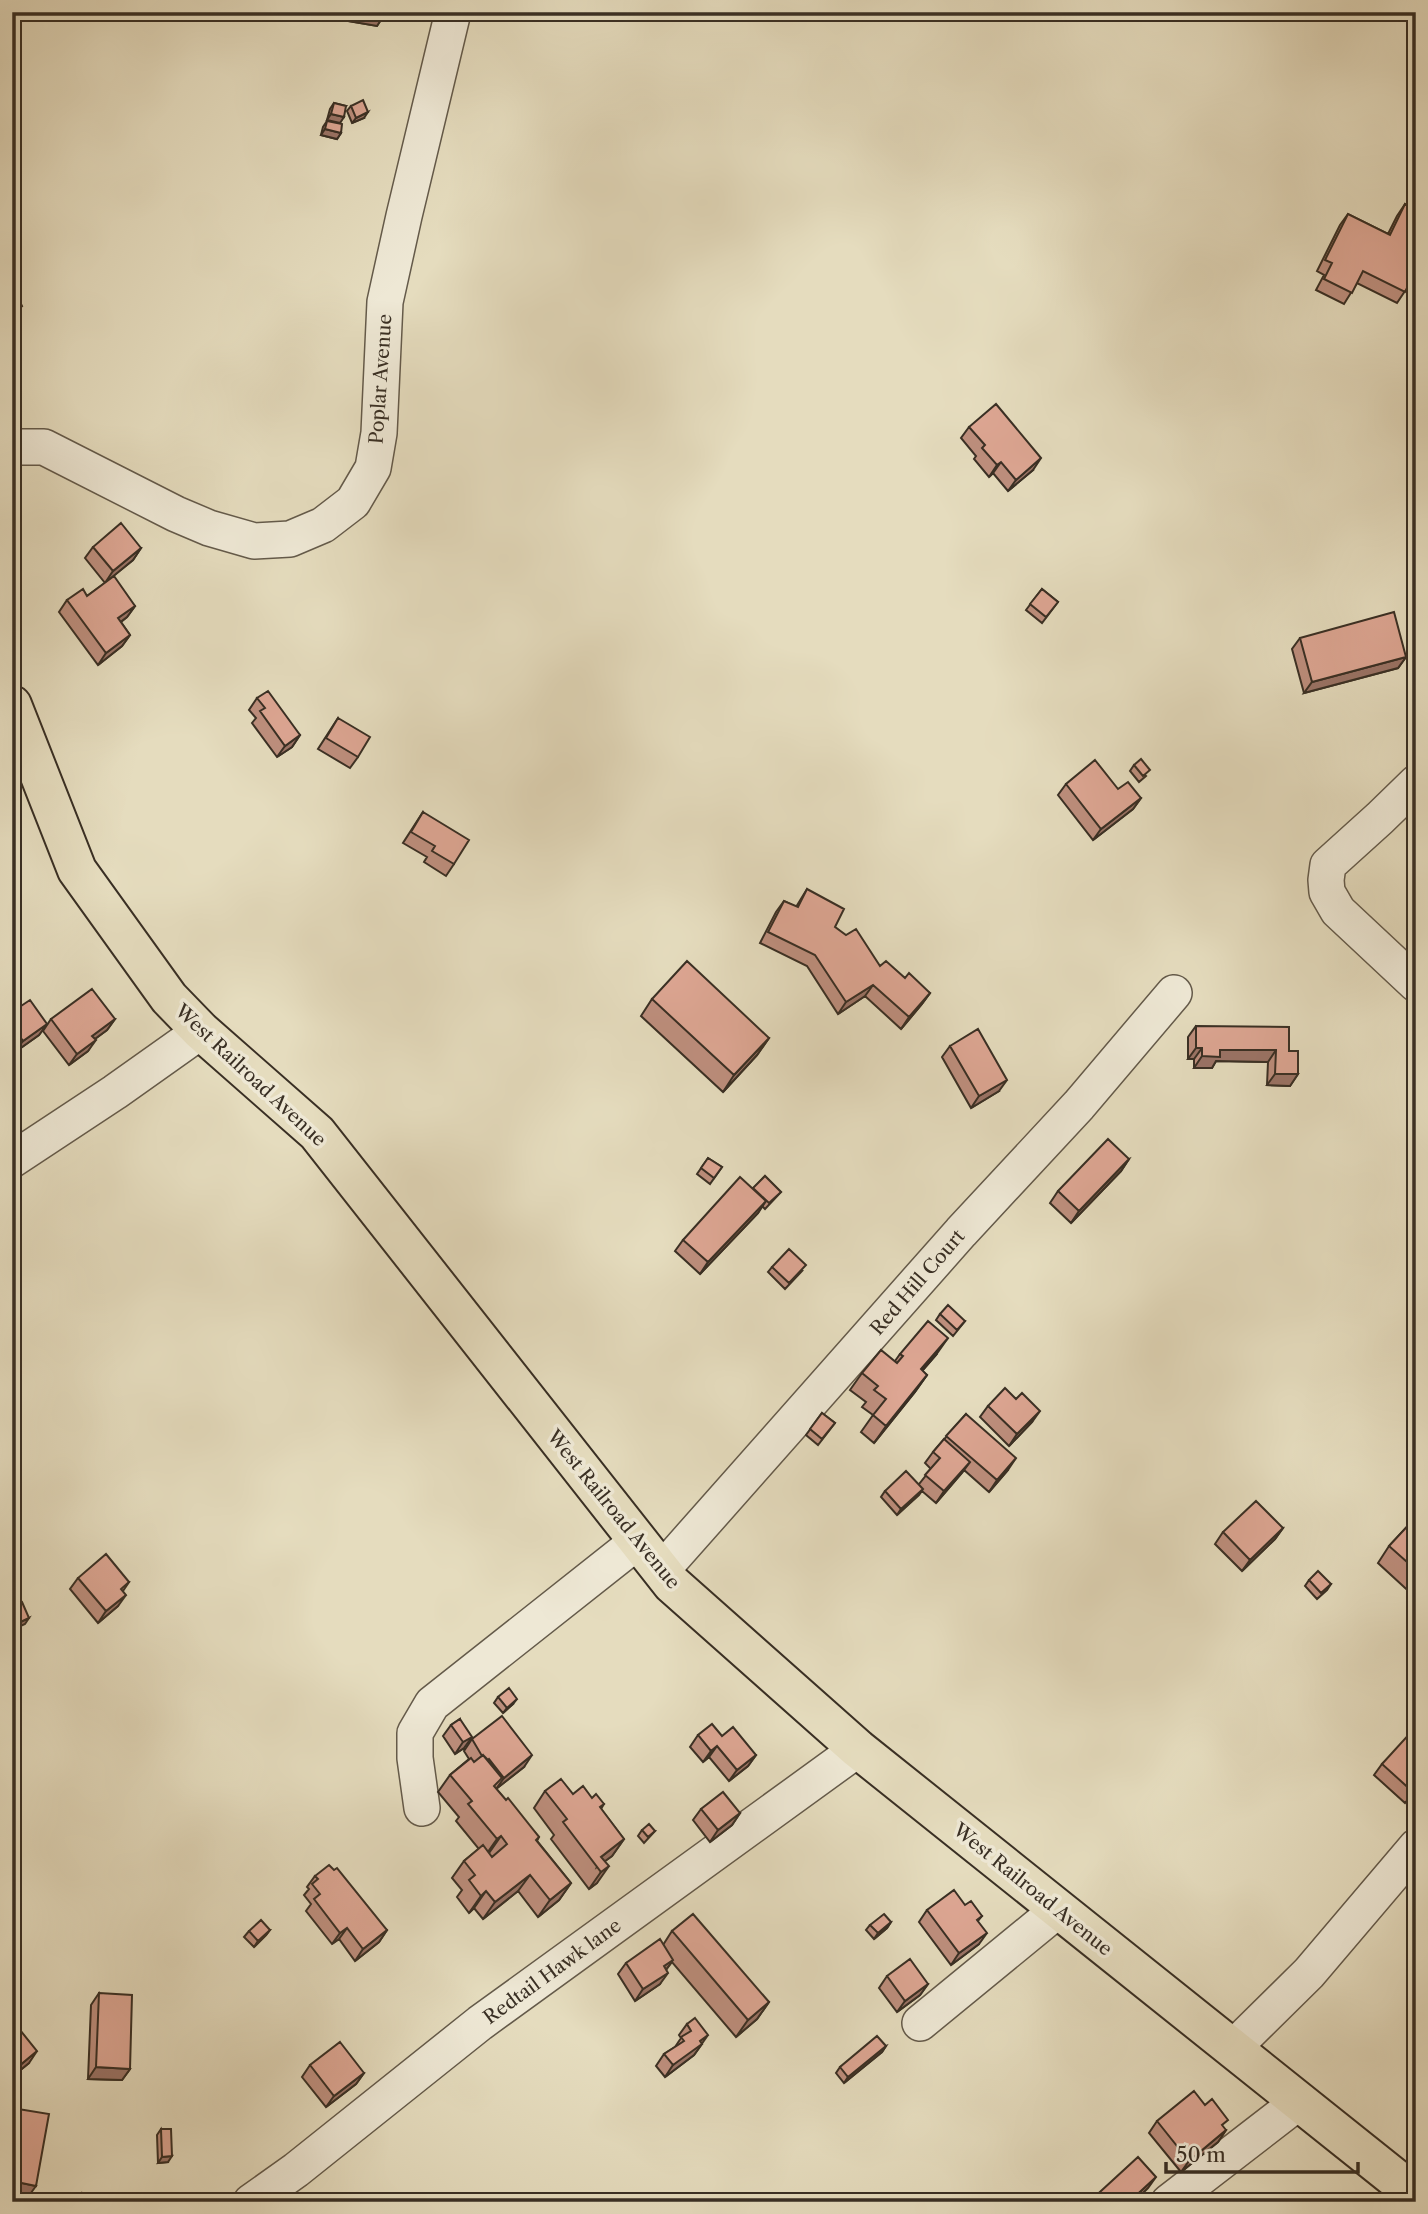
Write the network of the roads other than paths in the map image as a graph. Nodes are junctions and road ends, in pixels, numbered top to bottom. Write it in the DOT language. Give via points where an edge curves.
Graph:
graph roads {
  1 [pos="453,12"];
  2 [pos="12,446"];
  3 [pos="12,705"];
  4 [pos="1416,783"];
  5 [pos="1416,984"];
  6 [pos="1174,993"];
  7 [pos="201,1031"];
  8 [pos="12,1160"];
  9 [pos="638,1541"];
  10 [pos="662,1571"];
  11 [pos="858,1749"];
  12 [pos="422,1808"];
  13 [pos="1416,1847"];
  14 [pos="1059,1909"];
  15 [pos="920,2023"];
  16 [pos="1233,2048"];
  17 [pos="1300,2101"];
  18 [pos="1416,2194"];
  19 [pos="251,2202"];
  20 [pos="1170,2202"];
  1 -- 2 [label="street, Poplar Avenue" via="386,302 373,468 354,502 323,525 290,539 254,541 176,514 44,447"];
  3 -- 7 [label="main road, West Railroad Avenue" via="77,870 169,998"];
  4 -- 5 [label="street" via="1328,865 1326,880 1338,911"];
  6 -- 10 [label="street, Red Hill Court"];
  7 -- 8 [label="street"];
  7 -- 9 [label="main road, West Railroad Avenue" via="317,1133"];
  9 -- 10 [label="main road, West Railroad Avenue"];
  9 -- 12 [label="street" via="432,1704 415,1733"];
  10 -- 11 [label="main road, West Railroad Avenue"];
  11 -- 14 [label="main road, West Railroad Avenue"];
  11 -- 19 [label="street, Redtail Hawk lane" via="480,2023"];
  13 -- 16 [label="street" via="1309,1973"];
  14 -- 15 [label="street"];
  14 -- 16 [label="main road, West Railroad Avenue"];
  16 -- 17 [label="main road, West Railroad Avenue"];
  17 -- 18 [label="main road, West Railroad Avenue"];
  17 -- 20 [label="street"];
}
